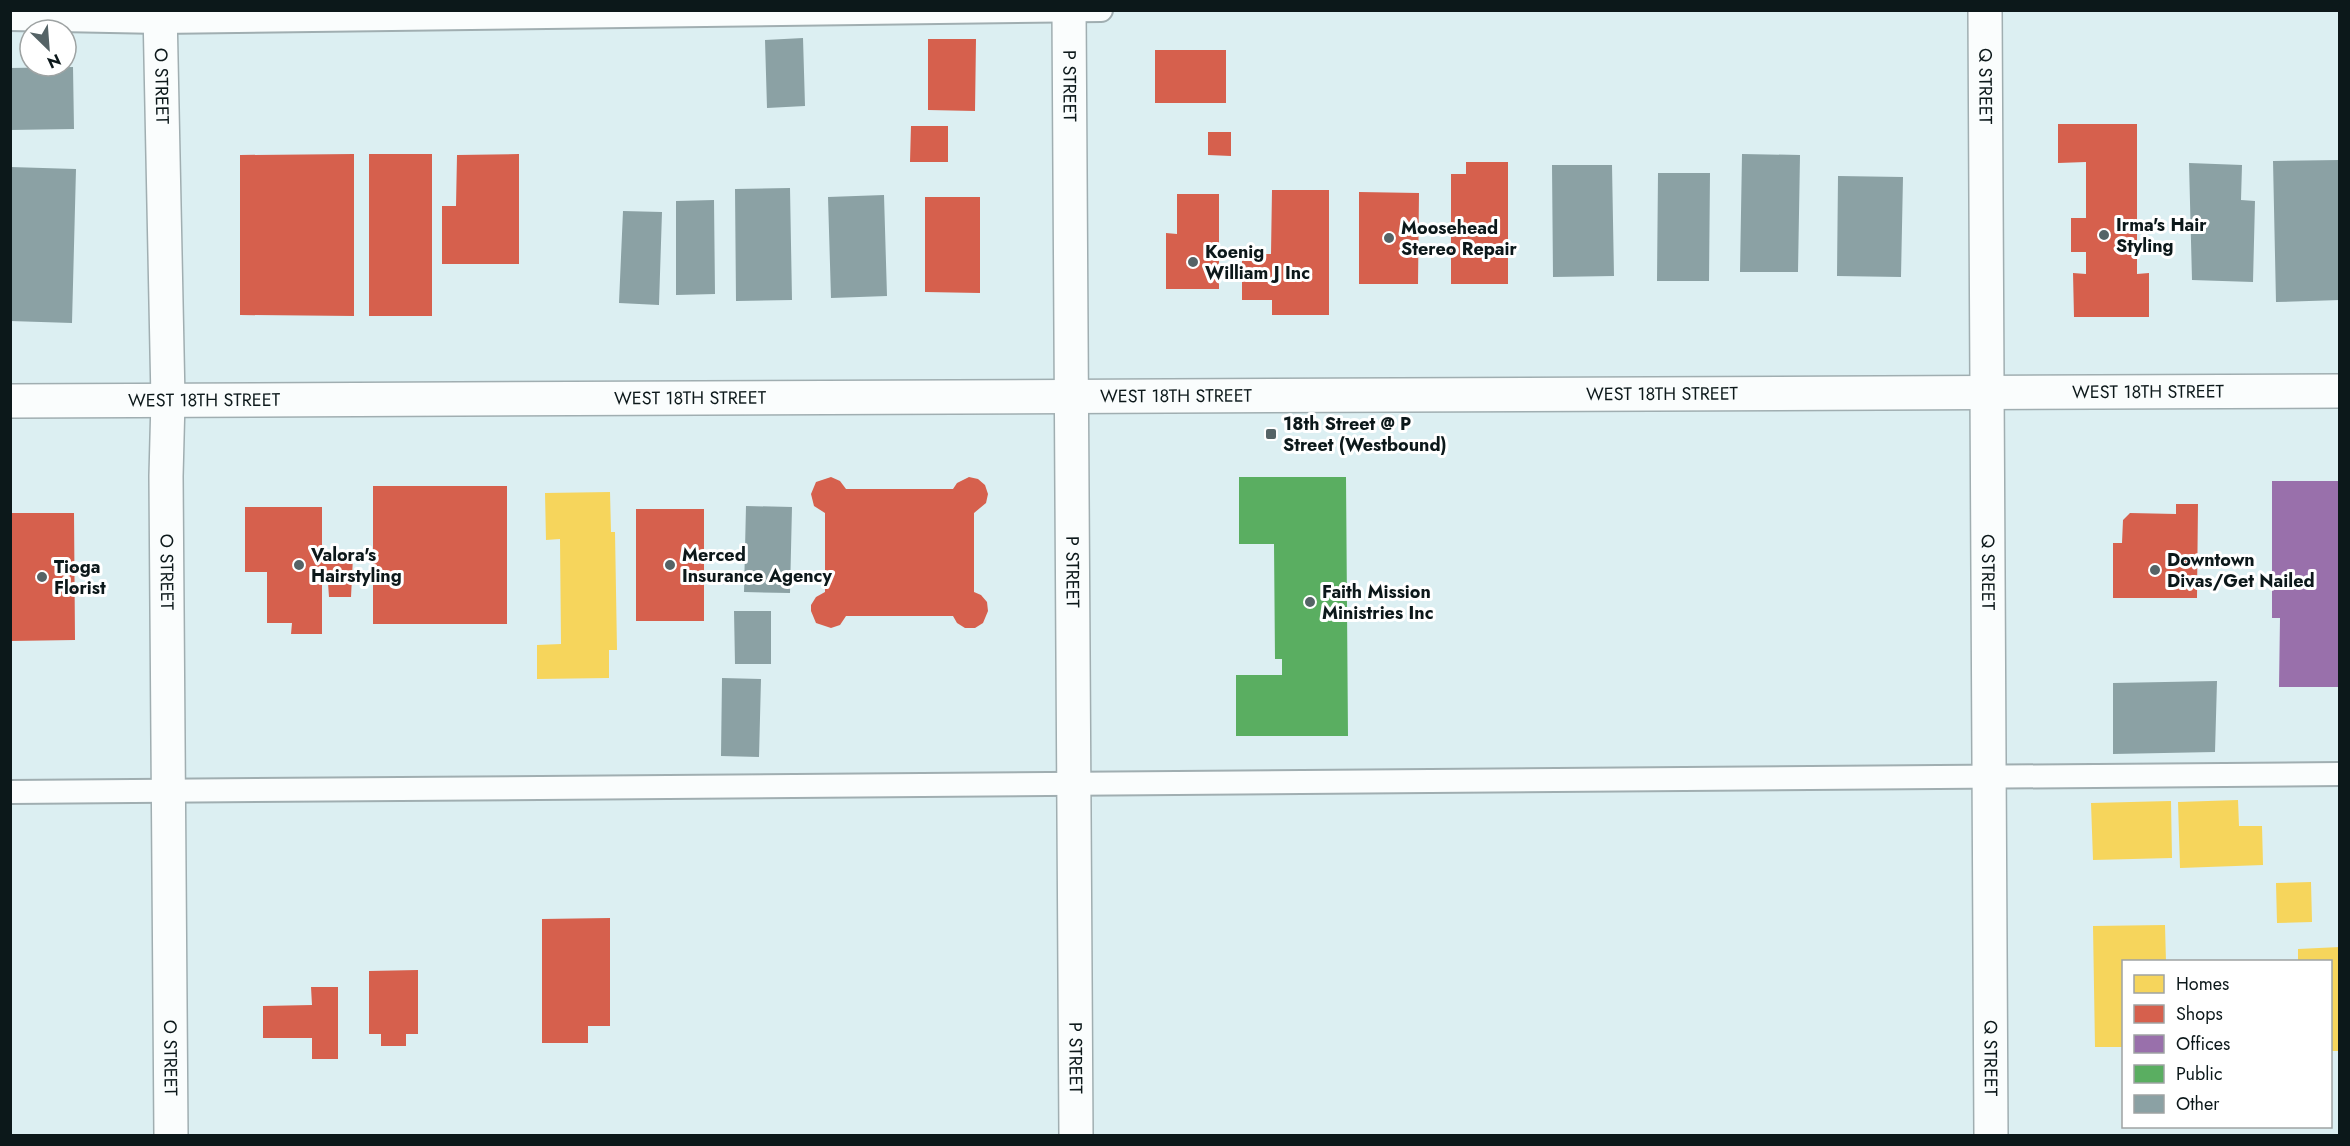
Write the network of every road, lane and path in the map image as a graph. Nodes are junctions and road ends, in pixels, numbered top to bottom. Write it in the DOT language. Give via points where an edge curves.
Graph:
graph roads {
  1 [pos="1101,10"];
  2 [pos="1985,10"];
  3 [pos="1069,11"];
  4 [pos="160,16"];
  5 [pos="10,20"];
  6 [pos="2340,391"];
  7 [pos="1987,393"];
  8 [pos="1072,395"];
  9 [pos="168,400"];
  10 [pos="10,401"];
  11 [pos="2340,774"];
  12 [pos="1989,777"];
  13 [pos="1073,785"];
  14 [pos="10,792"];
  15 [pos="169,792"];
  16 [pos="171,1136"];
  17 [pos="1076,1136"];
  18 [pos="1991,1136"];
  1 -- 3 [label="lane"];
  2 -- 7 [label="street, Q STREET"];
  3 -- 4 [label="lane"];
  3 -- 8 [label="street, P STREET"];
  4 -- 5 [label="lane"];
  4 -- 9 [label="street, O STREET"];
  6 -- 7 [label="street, WEST 18TH STREET"];
  7 -- 8 [label="street, WEST 18TH STREET"];
  7 -- 12 [label="street, Q STREET"];
  8 -- 9 [label="street, WEST 18TH STREET"];
  8 -- 13 [label="street, P STREET"];
  9 -- 10 [label="street, WEST 18TH STREET"];
  9 -- 15 [label="street, O STREET"];
  11 -- 12 [label="lane"];
  12 -- 13 [label="lane"];
  12 -- 18 [label="street, Q STREET"];
  13 -- 15 [label="lane"];
  13 -- 17 [label="street, P STREET"];
  14 -- 15 [label="lane"];
  15 -- 16 [label="street, O STREET"];
}
